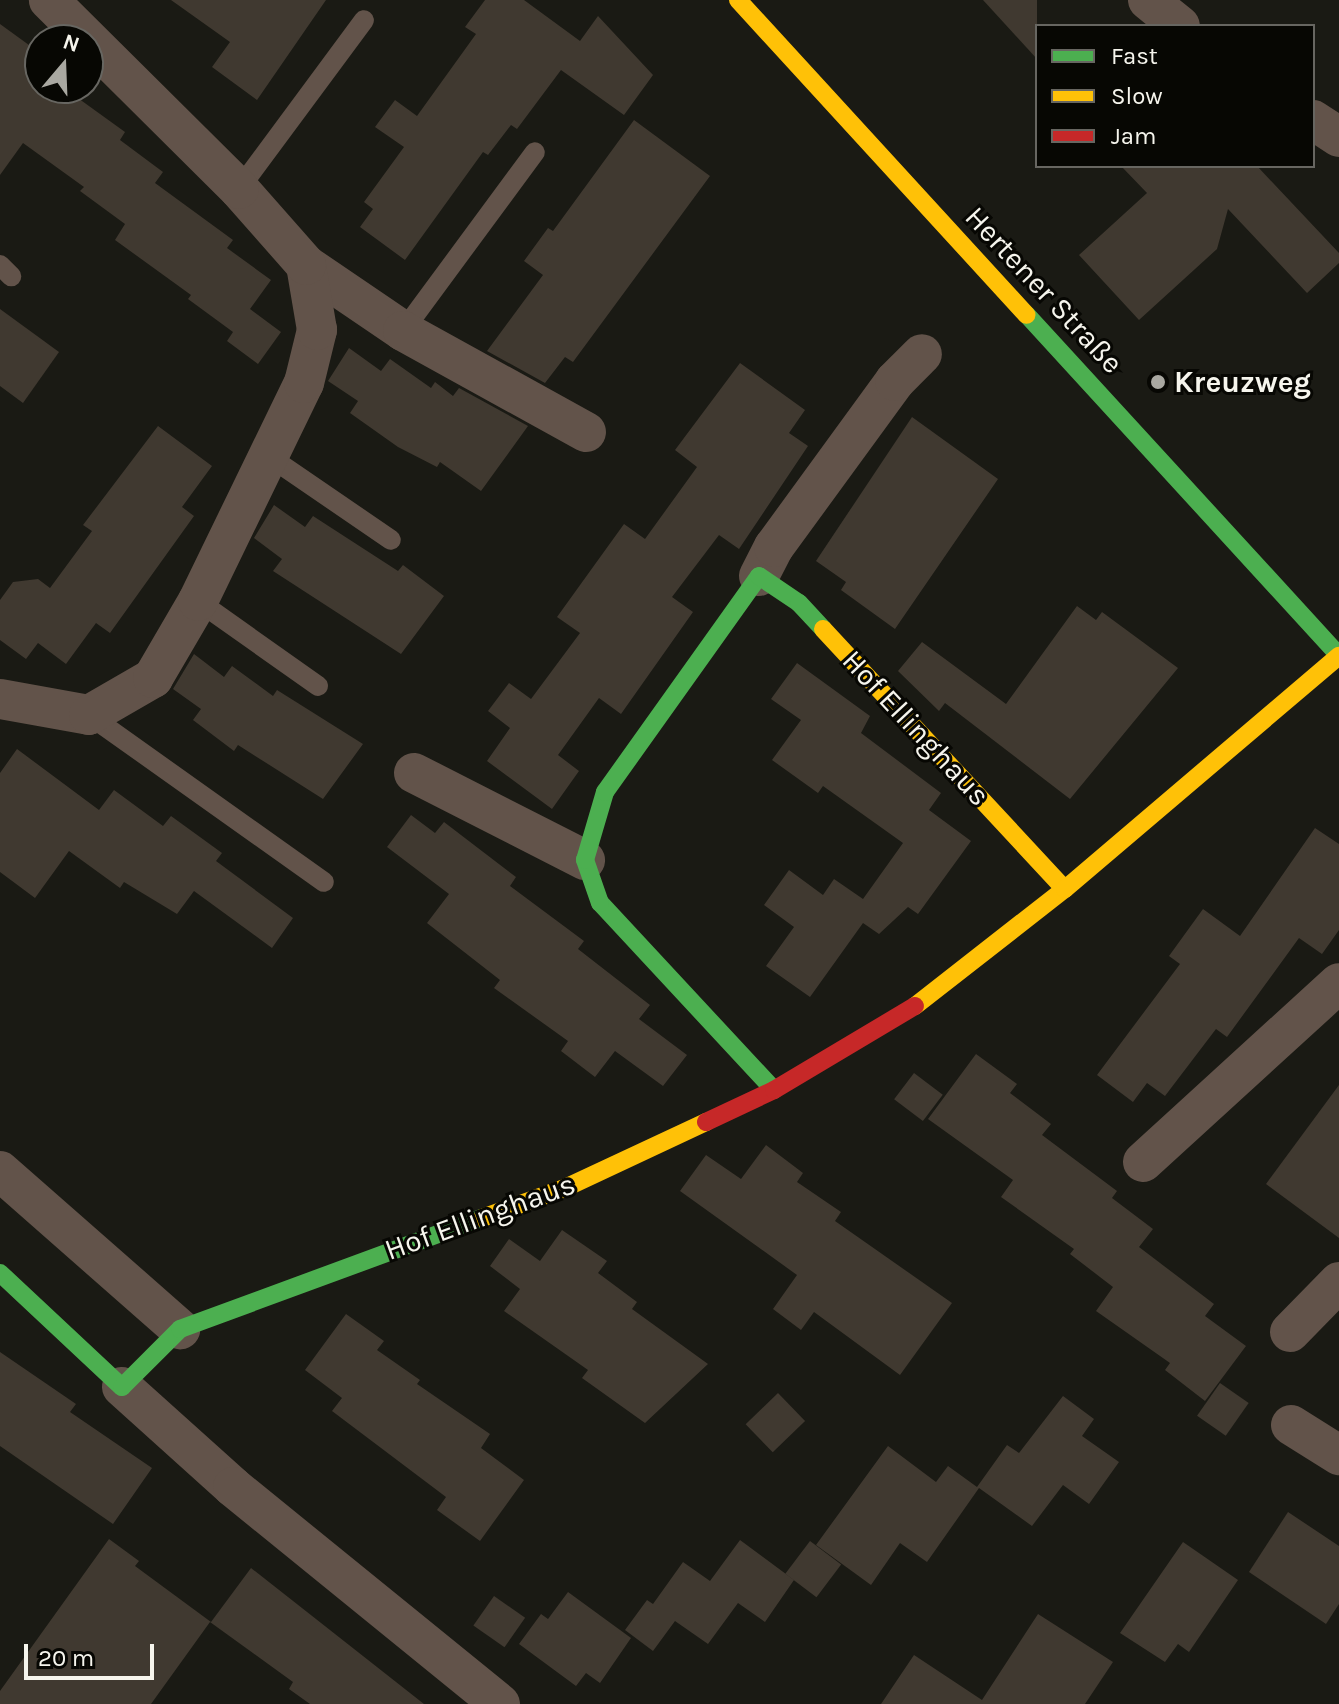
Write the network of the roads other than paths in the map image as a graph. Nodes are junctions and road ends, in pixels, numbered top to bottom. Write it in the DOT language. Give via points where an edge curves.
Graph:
graph roads {
  1 [pos="49,0"];
  2 [pos="738,0"];
  3 [pos="1148,0"];
  4 [pos="364,20"];
  5 [pos="1178,24"];
  6 [pos="1315,121"];
  7 [pos="1339,137"];
  8 [pos="535,152"];
  9 [pos="239,189"];
  10 [pos="306,265"];
  11 [pos="403,331"];
  12 [pos="922,354"];
  13 [pos="586,432"];
  14 [pos="267,455"];
  15 [pos="391,540"];
  16 [pos="759,576"];
  17 [pos="198,601"];
  18 [pos="1339,655"];
  19 [pos="318,686"];
  20 [pos="0,699"];
  21 [pos="89,715"];
  22 [pos="414,773"];
  23 [pos="585,860"];
  24 [pos="324,882"];
  25 [pos="1065,889"];
  26 [pos="1339,983"];
  27 [pos="774,1090"];
  28 [pos="1143,1162"];
  29 [pos="0,1171"];
  30 [pos="0,1273"];
  31 [pos="1339,1282"];
  32 [pos="180,1329"];
  33 [pos="1290,1332"];
  34 [pos="122,1387"];
  35 [pos="1291,1425"];
  36 [pos="1339,1455"];
  37 [pos="500,1704"];
  1 -- 9 [label="street"];
  2 -- 18 [label="street, Hertener Straße"];
  3 -- 5 [label="street"];
  4 -- 9 [label="lane"];
  6 -- 7 [label="street"];
  8 -- 11 [label="lane"];
  9 -- 10 [label="street"];
  10 -- 11 [label="street"];
  10 -- 14 [label="street" via="317,330 304,383"];
  11 -- 13 [label="street"];
  12 -- 16 [label="street" via="895,381 792,521"];
  14 -- 15 [label="lane"];
  14 -- 17 [label="street"];
  16 -- 23 [label="street" via="605,792"];
  16 -- 25 [label="street, Hof Ellinghaus" via="799,603"];
  17 -- 19 [label="lane"];
  17 -- 21 [label="street" via="153,678"];
  18 -- 25 [label="street, Hof Ellinghaus"];
  20 -- 21 [label="street"];
  21 -- 24 [label="lane"];
  22 -- 23 [label="street"];
  23 -- 27 [label="street" via="600,903"];
  25 -- 27 [label="street, Hof Ellinghaus" via="908,1012"];
  26 -- 28 [label="street"];
  27 -- 32 [label="street, Hof Ellinghaus" via="565,1188"];
  29 -- 32 [label="street"];
  30 -- 34 [label="street"];
  31 -- 33 [label="street"];
  32 -- 34 [label="street, Hof Ellinghaus"];
  34 -- 37 [label="street" via="233,1487"];
  35 -- 36 [label="street"];
}
